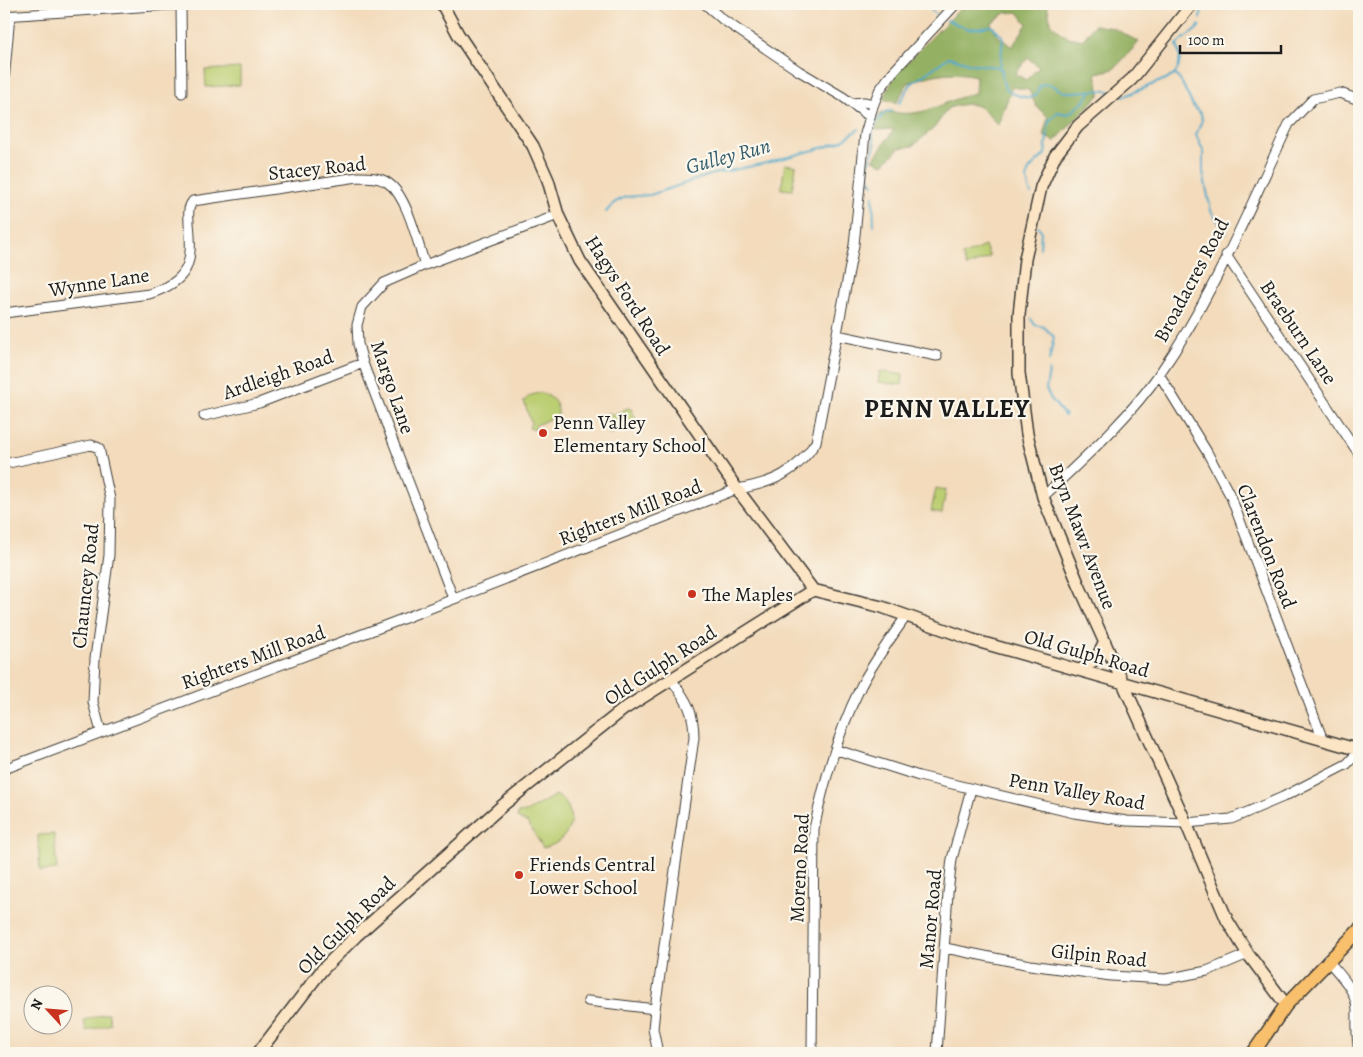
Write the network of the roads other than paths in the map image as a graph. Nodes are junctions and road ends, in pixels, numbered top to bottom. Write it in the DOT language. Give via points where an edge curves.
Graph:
graph roads {
  1 [pos="182,4"];
  2 [pos="442,4"];
  3 [pos="706,4"];
  4 [pos="956,4"];
  5 [pos="1192,4"];
  6 [pos="7,15"];
  7 [pos="4,82"];
  8 [pos="182,93"];
  9 [pos="1359,100"];
  10 [pos="852,103"];
  11 [pos="874,104"];
  12 [pos="870,117"];
  13 [pos="190,204"];
  14 [pos="558,216"];
  15 [pos="1226,255"];
  16 [pos="425,265"];
  17 [pos="4,313"];
  18 [pos="837,335"];
  19 [pos="937,356"];
  20 [pos="363,363"];
  21 [pos="1159,374"];
  22 [pos="204,416"];
  23 [pos="1359,454"];
  24 [pos="4,464"];
  25 [pos="737,489"];
  26 [pos="1043,497"];
  27 [pos="813,590"];
  28 [pos="453,598"];
  29 [pos="907,615"];
  30 [pos="1106,642"];
  31 [pos="1080,670"];
  32 [pos="671,679"];
  33 [pos="1123,683"];
  34 [pos="101,732"];
  35 [pos="1323,740"];
  36 [pos="837,750"];
  37 [pos="1359,751"];
  38 [pos="4,769"];
  39 [pos="971,789"];
  40 [pos="1186,823"];
  41 [pos="1359,930"];
  42 [pos="944,948"];
  43 [pos="1248,954"];
  44 [pos="1327,960"];
  45 [pos="588,1001"];
  46 [pos="1286,1005"];
  47 [pos="655,1009"];
  48 [pos="1359,1051"];
  49 [pos="258,1053"];
  50 [pos="658,1053"];
  51 [pos="812,1053"];
  52 [pos="937,1053"];
  53 [pos="1253,1053"];
  1 -- 6 [label="street"];
  1 -- 8 [label="street"];
  2 -- 14 [label="street, Hagys Ford Road" via="458,34 533,146 548,180"];
  3 -- 10 [label="street" via="777,57"];
  4 -- 11 [label="street, Righters Mill Road" via="892,73"];
  5 -- 26 [label="street, Bryn Mawr Avenue" via="1122,88 1078,126 1056,156 1041,187 1025,259 1019,316 1019,373 1027,434"];
  6 -- 7 [label="street"];
  9 -- 15 [label="street, Broadacres Road" via="1340,93 1312,99 1289,124"];
  10 -- 11 [label="street"];
  10 -- 12 [label="street"];
  11 -- 12 [label="street, Righters Mill Road"];
  12 -- 18 [label="street, Righters Mill Road" via="854,245"];
  13 -- 16 [label="street, Stacey Road" via="196,200 358,177 373,178 388,182 398,192"];
  13 -- 17 [label="street, Wynne Lane" via="191,247 188,266 179,281 149,294"];
  14 -- 16 [label="street, Margo Lane"];
  14 -- 25 [label="street, Hagys Ford Road" via="580,261"];
  15 -- 21 [label="street, Broadacres Road" via="1195,318"];
  15 -- 23 [label="street, Braeburn Lane"];
  16 -- 20 [label="street, Margo Lane" via="384,283 362,307 357,325"];
  18 -- 19 [label="street"];
  18 -- 25 [label="street, Righters Mill Road" via="815,444 798,466 789,472"];
  20 -- 22 [label="street, Ardleigh Road" via="259,403"];
  20 -- 28 [label="street, Margo Lane"];
  21 -- 26 [label="street, Broadacres Road" via="1103,440"];
  21 -- 35 [label="street, Clarendon Road" via="1231,497"];
  24 -- 34 [label="street, Chauncey Road" via="96,446 100,452 110,499 109,555 95,658 93,702"];
  25 -- 27 [label="street, Hagys Ford Road"];
  25 -- 28 [label="street, Righters Mill Road"];
  26 -- 30 [label="street, Bryn Mawr Avenue"];
  27 -- 29 [label="street, Old Gulph Road"];
  27 -- 32 [label="street, Old Gulph Road"];
  28 -- 34 [label="street, Righters Mill Road"];
  29 -- 31 [label="street, Old Gulph Road" via="973,640"];
  29 -- 36 [label="street, Moreno Road" via="860,688"];
  30 -- 31 [label="street" via="1096,659"];
  30 -- 33 [label="street, Bryn Mawr Avenue"];
  31 -- 33 [label="street, Old Gulph Road"];
  32 -- 47 [label="street" via="691,708 694,738"];
  32 -- 49 [label="street, Old Gulph Road" via="624,709 502,805 356,936 322,970"];
  33 -- 35 [label="street, Old Gulph Road"];
  33 -- 40 [label="street, Bryn Mawr Avenue"];
  34 -- 38 [label="street, Righters Mill Road"];
  35 -- 37 [label="street, Old Gulph Road"];
  36 -- 39 [label="street, Penn Valley Road"];
  36 -- 51 [label="street, Moreno Road" via="814,829"];
  37 -- 40 [label="street, Penn Valley Road" via="1347,764 1284,797 1231,819"];
  39 -- 40 [label="street, Penn Valley Road" via="1127,821"];
  39 -- 42 [label="street, Manor Road" via="952,859"];
  40 -- 43 [label="street, Bryn Mawr Avenue" via="1227,920"];
  41 -- 44 [label="main road"];
  42 -- 43 [label="street, Gilpin Road" via="1030,965 1111,976 1166,979 1207,971"];
  42 -- 52 [label="street, Manor Road"];
  43 -- 46 [label="street, Bryn Mawr Avenue"];
  44 -- 46 [label="main road"];
  44 -- 48 [label="street" via="1353,995"];
  45 -- 47 [label="street"];
  46 -- 53 [label="main road"];
  47 -- 50 [label="street" via="653,1029"];
}
